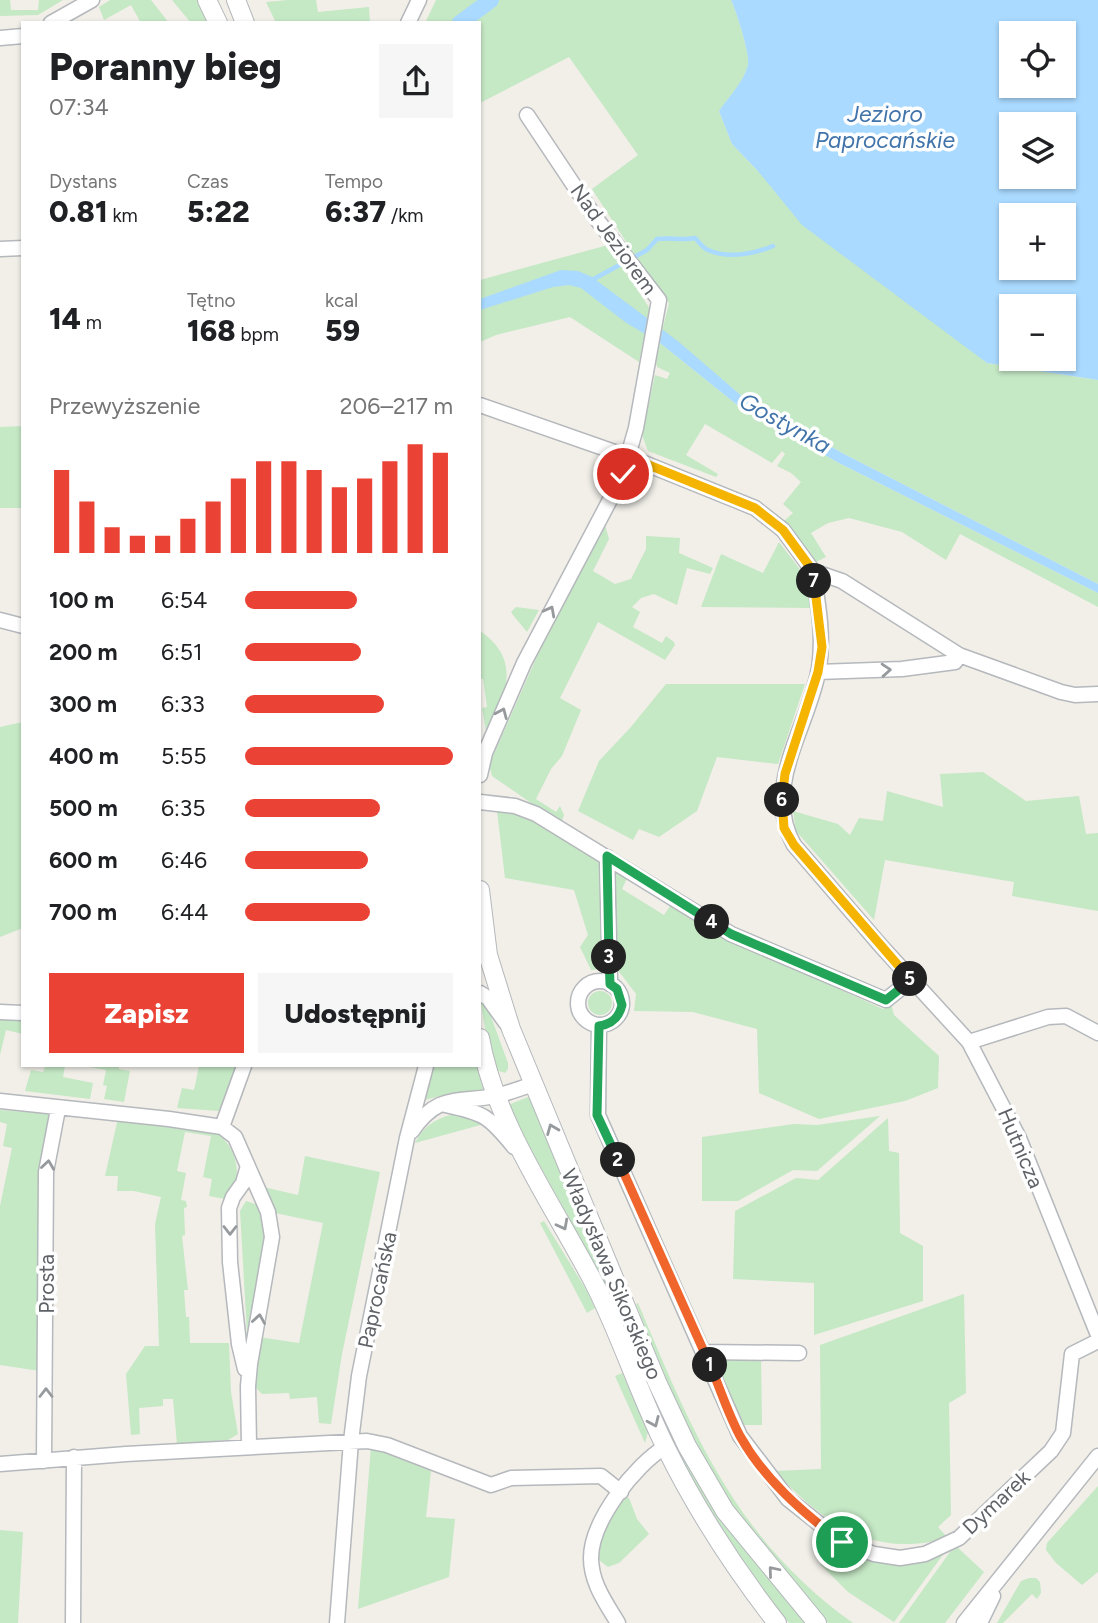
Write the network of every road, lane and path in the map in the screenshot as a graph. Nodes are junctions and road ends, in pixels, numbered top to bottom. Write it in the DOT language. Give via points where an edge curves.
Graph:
graph roads {
  1 [pos="92,0"];
  2 [pos="207,0"];
  3 [pos="236,0"];
  4 [pos="419,0"];
  5 [pos="55,21"];
  6 [pos="217,21"];
  7 [pos="244,21"];
  8 [pos="409,21"];
  9 [pos="21,36"];
  10 [pos="0,38"];
  11 [pos="527,115"];
  12 [pos="0,248"];
  13 [pos="21,248"];
  14 [pos="481,405"];
  15 [pos="629,457"];
  16 [pos="813,571"];
  17 [pos="0,620"];
  18 [pos="21,625"];
  19 [pos="959,655"];
  20 [pos="818,672"];
  21 [pos="1098,694"];
  22 [pos="481,771"];
  23 [pos="481,802"];
  24 [pos="607,856"];
  25 [pos="481,898"];
  26 [pos="911,980"];
  27 [pos="610,984"];
  28 [pos="481,994"];
  29 [pos="0,1012"];
  30 [pos="21,1013"];
  31 [pos="599,1026"];
  32 [pos="511,1029"];
  33 [pos="1098,1033"];
  34 [pos="481,1041"];
  35 [pos="970,1042"];
  36 [pos="244,1067"];
  37 [pos="426,1067"];
  38 [pos="534,1084"];
  39 [pos="497,1096"];
  40 [pos="0,1101"];
  41 [pos="440,1104"];
  42 [pos="58,1109"];
  43 [pos="222,1126"];
  44 [pos="407,1138"];
  45 [pos="248,1166"];
  46 [pos="532,1169"];
  47 [pos="1098,1335"];
  48 [pos="1098,1341"];
  49 [pos="704,1352"];
  50 [pos="799,1353"];
  51 [pos="248,1386"];
  52 [pos="351,1441"];
  53 [pos="249,1447"];
  54 [pos="665,1447"];
  55 [pos="1098,1456"];
  56 [pos="74,1457"];
  57 [pos="44,1461"];
  58 [pos="0,1464"];
  59 [pos="621,1492"];
  60 [pos="1003,1575"];
  61 [pos="74,1623"];
  62 [pos="337,1623"];
  63 [pos="618,1623"];
  64 [pos="777,1623"];
  65 [pos="817,1623"];
  66 [pos="964,1623"];
  67 [pos="980,1623"];
  1 -- 5 [label="street"];
  2 -- 6 [label="street"];
  3 -- 7 [label="street"];
  4 -- 8 [label="street"];
  9 -- 10 [label="street"];
  11 -- 15 [label="street, Nad Jeziorem" via="659,300"];
  12 -- 13 [label="street"];
  14 -- 15 [label="street"];
  15 -- 16 [label="street" via="755,508 783,530"];
  22 -- 15 [label="street, Nad Jeziorem, one-way" via="524,663"];
  16 -- 19 [label="street" via="842,582"];
  16 -- 20 [label="street, Hutnicza" via="822,647"];
  17 -- 18 [label="street"];
  20 -- 19 [label="street, one-way" via="902,669 956,662"];
  19 -- 21 [label="street" via="1061,692"];
  20 -- 26 [label="street, Hutnicza" via="785,774 784,828"];
  23 -- 24 [label="street" via="536,814"];
  24 -- 26 [label="street" via="731,934 886,1000"];
  24 -- 27 [label="street"];
  25 -- 32 [label="street, Władysława Sikorskiego" via="488,955"];
  26 -- 35 [label="street, Hutnicza"];
  27 -- 31 [label="street" via="617,989 622,1005 615,1020"];
  27 -- 31 [label="street" via="593,982 580,993 579,1011"];
  28 -- 32 [label="street"];
  29 -- 30 [label="street"];
  31 -- 49 [label="street, Dymarek" via="597,1115"];
  32 -- 38 [label="street, Władysława Sikorskiego"];
  33 -- 35 [label="street" via="1066,1016 1048,1017"];
  34 -- 39 [label="street, Władysława Sikorskiego"];
  35 -- 47 [label="street, Hutnicza" via="1019,1138"];
  36 -- 43 [label="street"];
  37 -- 44 [label="street, Paprocańska"];
  38 -- 39 [label="street"];
  65 -- 38 [label="street, Władysława Sikorskiego, one-way" via="725,1511 687,1446"];
  39 -- 41 [label="street"];
  39 -- 46 [label="street, Władysława Sikorskiego"];
  40 -- 42 [label="street"];
  41 -- 44 [label="street, Paprocańska" via="422,1117"];
  41 -- 46 [label="street" via="472,1110 493,1121"];
  42 -- 43 [label="street"];
  57 -- 42 [label="street, Prosta, one-way" via="46,1172"];
  43 -- 45 [label="street" via="235,1137"];
  44 -- 52 [label="street, Paprocańska" via="359,1376"];
  45 -- 51 [label="street, one-way" via="229,1208 230,1262"];
  51 -- 45 [label="street, one-way" via="272,1237 268,1212"];
  46 -- 54 [label="street, Władysława Sikorskiego, one-way" via="604,1304"];
  48 -- 49 [label="street, Dymarek" via="1072,1354 1063,1433 1051,1451 959,1538 925,1554 901,1558 842,1542 789,1499 740,1436"];
  49 -- 50 [label="street"];
  51 -- 53 [label="street"];
  52 -- 53 [label="street"];
  52 -- 59 [label="street" via="387,1445 492,1485 511,1478 601,1476"];
  52 -- 62 [label="street, Paprocańska"];
  53 -- 56 [label="street"];
  54 -- 59 [label="street" via="645,1461"];
  54 -- 64 [label="street, Władysława Sikorskiego" via="709,1523"];
  55 -- 60 [label="street"];
  56 -- 57 [label="street"];
  56 -- 61 [label="street"];
  57 -- 58 [label="street"];
  59 -- 63 [label="street" via="601,1521 591,1558 597,1590"];
  60 -- 66 [label="street"];
  60 -- 67 [label="street"];
}
